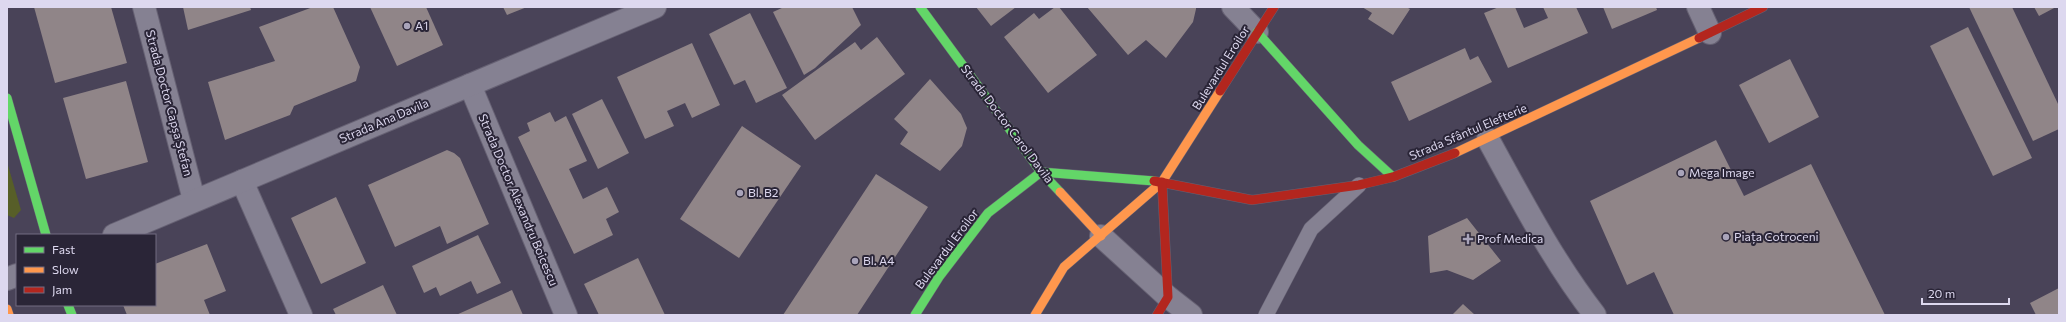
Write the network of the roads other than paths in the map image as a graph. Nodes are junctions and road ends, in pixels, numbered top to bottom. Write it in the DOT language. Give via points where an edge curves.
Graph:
graph roads {
  1 [pos="144,7"];
  2 [pos="655,7"];
  3 [pos="920,7"];
  4 [pos="1233,7"];
  5 [pos="1274,7"];
  6 [pos="1698,7"];
  7 [pos="1763,7"];
  8 [pos="1257,32"];
  9 [pos="1710,33"];
  10 [pos="470,85"];
  11 [pos="7,98"];
  12 [pos="1488,139"];
  13 [pos="1041,172"];
  14 [pos="1393,177"];
  15 [pos="242,180"];
  16 [pos="1162,182"];
  17 [pos="1360,185"];
  18 [pos="194,200"];
  19 [pos="46,234"];
  20 [pos="116,234"];
  21 [pos="1101,236"];
  22 [pos="1163,306"];
  23 [pos="7,309"];
  24 [pos="9,315"];
  25 [pos="301,315"];
  26 [pos="566,315"];
  27 [pos="915,315"];
  28 [pos="1035,315"];
  29 [pos="1190,315"];
  30 [pos="1266,315"];
  31 [pos="1595,315"];
  1 -- 18 [label="street, Strada Doctor Capșa Ștefan"];
  2 -- 10 [label="street, Strada Ana Davila"];
  3 -- 13 [label="street, Strada Doctor Carol Davila"];
  4 -- 8 [label="street"];
  5 -- 8 [label="street, Bulevardul Eroilor"];
  6 -- 9 [label="street"];
  7 -- 9 [label="street, Strada Sfântul Elefterie"];
  8 -- 14 [label="street" via="1358,145"];
  8 -- 16 [label="street, Bulevardul Eroilor"];
  9 -- 12 [label="street, Strada Sfântul Elefterie"];
  10 -- 15 [label="street, Strada Ana Davila"];
  10 -- 26 [label="street, Strada Doctor Alexandru Boicescu"];
  11 -- 19 [label="street"];
  12 -- 14 [label="street, Strada Sfântul Elefterie"];
  12 -- 31 [label="street" via="1540,234 1581,298"];
  13 -- 16 [label="street"];
  13 -- 21 [label="street, Strada Doctor Carol Davila"];
  13 -- 27 [label="street, Bulevardul Eroilor" via="988,213 939,278"];
  14 -- 17 [label="street, Strada Sfântul Elefterie"];
  15 -- 18 [label="street, Strada Ana Davila"];
  15 -- 25 [label="street"];
  16 -- 17 [label="street, Strada Sfântul Elefterie" via="1252,200"];
  16 -- 21 [label="street, Bulevardul Eroilor"];
  16 -- 22 [label="street"];
  17 -- 30 [label="lane" via="1311,229"];
  18 -- 20 [label="street, Strada Ana Davila"];
  21 -- 22 [label="street, Strada Doctor Carol Davila"];
  21 -- 28 [label="street, Bulevardul Eroilor" via="1064,267"];
  22 -- 29 [label="street, Strada Doctor Carol Davila"];
  23 -- 24 [label="street"];
}
